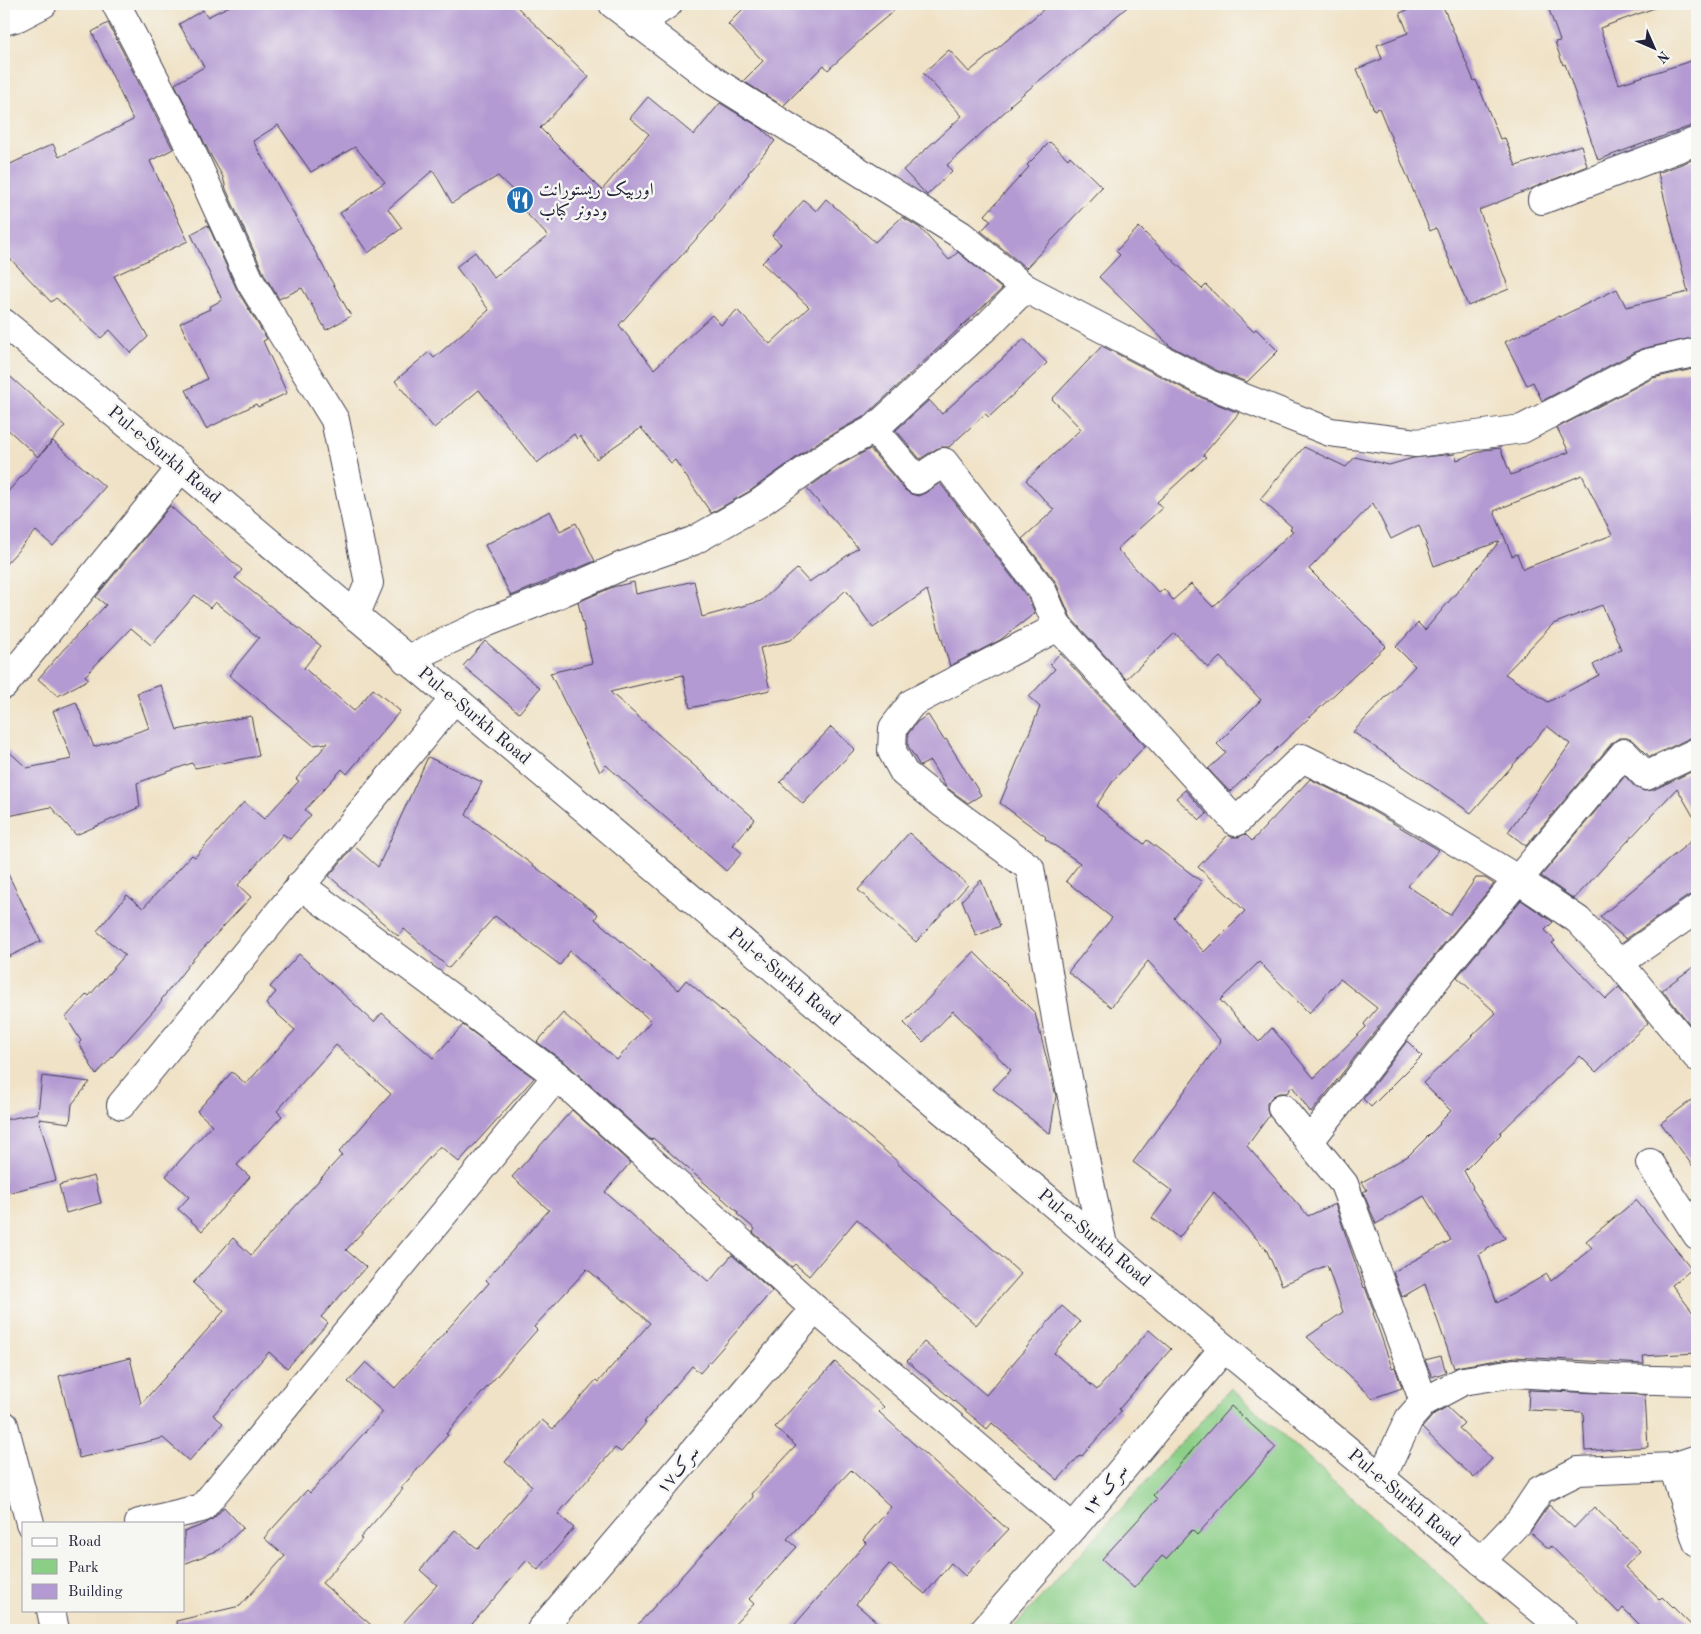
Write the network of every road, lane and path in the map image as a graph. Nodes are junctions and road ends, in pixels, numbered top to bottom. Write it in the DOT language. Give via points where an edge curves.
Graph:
graph roads {
  1 [pos="43,4"];
  2 [pos="116,4"];
  3 [pos="613,4"];
  4 [pos="668,4"];
  5 [pos="4,21"];
  6 [pos="638,24"];
  7 [pos="1697,141"];
  8 [pos="1542,200"];
  9 [pos="1025,288"];
  10 [pos="4,323"];
  11 [pos="1697,352"];
  12 [pos="874,429"];
  13 [pos="180,468"];
  14 [pos="355,616"];
  15 [pos="1058,626"];
  16 [pos="406,660"];
  17 [pos="4,685"];
  18 [pos="454,699"];
  19 [pos="1697,752"];
  20 [pos="1517,878"];
  21 [pos="300,885"];
  22 [pos="1697,909"];
  23 [pos="1619,963"];
  24 [pos="1697,1057"];
  25 [pos="557,1076"];
  26 [pos="121,1105"];
  27 [pos="1282,1108"];
  28 [pos="1309,1142"];
  29 [pos="1650,1163"];
  30 [pos="1697,1235"];
  31 [pos="1103,1246"];
  32 [pos="815,1309"];
  33 [pos="1224,1348"];
  34 [pos="1697,1381"];
  35 [pos="1424,1402"];
  36 [pos="4,1425"];
  37 [pos="1685,1463"];
  38 [pos="1381,1478"];
  39 [pos="30,1522"];
  40 [pos="143,1522"];
  41 [pos="1073,1528"];
  42 [pos="1697,1542"];
  43 [pos="1481,1561"];
  44 [pos="51,1612"];
  45 [pos="1547,1625"];
  46 [pos="55,1630"];
  47 [pos="541,1630"];
  48 [pos="984,1630"];
  1 -- 5 [label="street"];
  2 -- 14 [label="street" via="184,134 251,283 335,420 369,583"];
  3 -- 6 [label="street"];
  4 -- 6 [label="street"];
  6 -- 9 [label="street" via="716,82 961,235"];
  7 -- 8 [label="street"];
  9 -- 11 [label="street" via="1209,384 1330,432 1416,443 1522,429 1648,363"];
  9 -- 12 [label="street"];
  10 -- 13 [label="street, Pul-e-Surkh Road"];
  12 -- 15 [label="street" via="917,480 944,462 1042,590"];
  12 -- 16 [label="street" via="830,453 758,504 693,540 488,622"];
  13 -- 14 [label="street, Pul-e-Surkh Road"];
  13 -- 17 [label="street"];
  14 -- 16 [label="street, Pul-e-Surkh Road"];
  15 -- 20 [label="street" via="1236,822 1302,758 1369,791"];
  15 -- 31 [label="street" via="912,703 893,728 892,751 904,773 1030,868 1058,1030"];
  16 -- 18 [label="street, Pul-e-Surkh Road"];
  18 -- 21 [label="street"];
  18 -- 31 [label="street, Pul-e-Surkh Road"];
  19 -- 20 [label="street" via="1646,776 1624,753"];
  20 -- 23 [label="street" via="1578,920"];
  20 -- 28 [label="street"];
  21 -- 25 [label="street"];
  21 -- 26 [label="street"];
  22 -- 23 [label="street"];
  23 -- 24 [label="street"];
  25 -- 32 [label="street"];
  25 -- 40 [label="street" via="202,1508"];
  27 -- 28 [label="street"];
  28 -- 35 [label="street" via="1344,1184"];
  29 -- 30 [label="street"];
  31 -- 33 [label="street, Pul-e-Surkh Road"];
  32 -- 41 [label="street"];
  32 -- 47 [label="street, سرک۱۷"];
  33 -- 38 [label="street, Pul-e-Surkh Road"];
  33 -- 41 [label="street, سرک ۱۳"];
  34 -- 35 [label="street" via="1514,1373 1463,1380"];
  35 -- 38 [label="street" via="1409,1419"];
  36 -- 39 [label="street"];
  37 -- 42 [label="street"];
  37 -- 43 [label="street" via="1578,1471 1540,1490 1520,1520"];
  38 -- 43 [label="street, Pul-e-Surkh Road"];
  41 -- 48 [label="street, سرک ۱۳"];
  43 -- 45 [label="street, Pul-e-Surkh Road"];
  44 -- 46 [label="street"];
}
